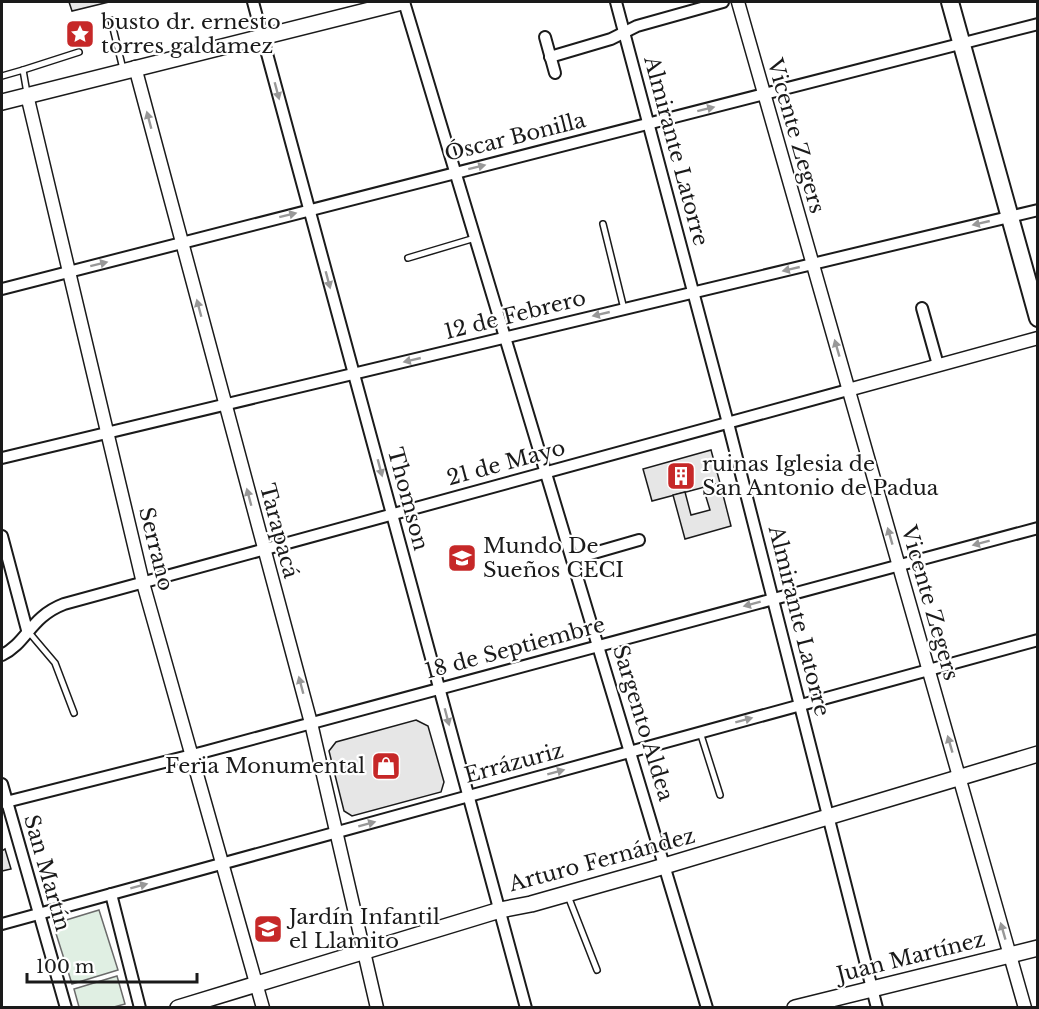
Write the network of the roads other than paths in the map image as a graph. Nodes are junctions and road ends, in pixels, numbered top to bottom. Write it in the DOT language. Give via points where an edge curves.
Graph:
graph roads {
  1 [pos="253,2"];
  2 [pos="403,2"];
  3 [pos="616,2"];
  4 [pos="723,2"];
  5 [pos="738,2"];
  6 [pos="950,2"];
  7 [pos="111,20"];
  8 [pos="1038,24"];
  9 [pos="624,32"];
  10 [pos="262,35"];
  11 [pos="546,37"];
  12 [pos="961,43"];
  13 [pos="79,52"];
  14 [pos="550,57"];
  15 [pos="129,69"];
  16 [pos="23,70"];
  17 [pos="555,73"];
  18 [pos="2,76"];
  19 [pos="764,94"];
  20 [pos="27,95"];
  21 [pos="2,102"];
  22 [pos="648,123"];
  23 [pos="455,173"];
  24 [pos="309,210"];
  25 [pos="1038,210"];
  26 [pos="1009,216"];
  27 [pos="603,224"];
  28 [pos="476,238"];
  29 [pos="181,243"];
  30 [pos="408,258"];
  31 [pos="813,264"];
  32 [pos="69,271"];
  33 [pos="2,289"];
  34 [pos="693,292"];
  35 [pos="922,308"];
  36 [pos="624,309"];
  37 [pos="1038,318"];
  38 [pos="506,337"];
  39 [pos="1038,338"];
  40 [pos="938,365"];
  41 [pos="354,374"];
  42 [pos="848,390"];
  43 [pos="225,404"];
  44 [pos="728,423"];
  45 [pos="107,432"];
  46 [pos="2,458"];
  47 [pos="547,472"];
  48 [pos="392,515"];
  49 [pos="1038,528"];
  50 [pos="2,536"];
  51 [pos="639,540"];
  52 [pos="264,550"];
  53 [pos="573,559"];
  54 [pos="899,565"];
  55 [pos="143,583"];
  56 [pos="773,599"];
  57 [pos="27,630"];
  58 [pos="1038,640"];
  59 [pos="599,645"];
  60 [pos="2,655"];
  61 [pos="928,670"];
  62 [pos="440,688"];
  63 [pos="801,705"];
  64 [pos="74,713"];
  65 [pos="311,723"];
  66 [pos="700,732"];
  67 [pos="631,751"];
  68 [pos="1038,754"];
  69 [pos="192,755"];
  70 [pos="960,777"];
  71 [pos="2,784"];
  72 [pos="720,795"];
  73 [pos="469,796"];
  74 [pos="4,803"];
  75 [pos="829,817"];
  76 [pos="336,832"];
  77 [pos="222,864"];
  78 [pos="665,866"];
  79 [pos="111,894"];
  80 [pos="567,894"];
  81 [pos="500,910"];
  82 [pos="39,914"];
  83 [pos="2,924"];
  84 [pos="1038,948"];
  85 [pos="364,951"];
  86 [pos="1010,954"];
  87 [pos="597,970"];
  88 [pos="256,984"];
  89 [pos="872,988"];
  90 [pos="66,1008"];
  91 [pos="140,1008"];
  92 [pos="178,1008"];
  93 [pos="263,1008"];
  94 [pos="377,1008"];
  95 [pos="526,1008"];
  96 [pos="707,1008"];
  97 [pos="795,1008"];
  98 [pos="877,1008"];
  99 [pos="1025,1008"];
  1 -- 10 [label="street, Thomson"];
  2 -- 10 [label="main road"];
  2 -- 23 [label="street, Sargento Aldea"];
  3 -- 9 [label="street, Almirante Latorre"];
  4 -- 9 [label="street"];
  5 -- 19 [label="street, Vicente Zegers"];
  6 -- 12 [label="main road"];
  7 -- 15 [label="lane"];
  8 -- 12 [label="street, Óscar Bonilla"];
  9 -- 14 [label="street"];
  9 -- 22 [label="street, Almirante Latorre"];
  10 -- 15 [label="main road"];
  10 -- 24 [label="street, Thomson, one-way"];
  11 -- 14 [label="street"];
  12 -- 19 [label="street, Óscar Bonilla"];
  12 -- 26 [label="main road"];
  13 -- 16 [label="lane"];
  14 -- 17 [label="street"];
  15 -- 20 [label="main road"];
  29 -- 15 [label="street, Tarapacá, one-way"];
  16 -- 18 [label="lane"];
  16 -- 20 [label="lane"];
  22 -- 19 [label="street, Óscar Bonilla, one-way"];
  19 -- 31 [label="street, Vicente Zegers"];
  20 -- 21 [label="main road"];
  20 -- 32 [label="street, Serrano"];
  23 -- 22 [label="street, Óscar Bonilla, one-way"];
  22 -- 34 [label="street, Almirante Latorre"];
  23 -- 24 [label="street, Óscar Bonilla"];
  23 -- 28 [label="street, Sargento Aldea"];
  29 -- 24 [label="street, Óscar Bonilla, one-way"];
  24 -- 41 [label="street, Thomson, one-way"];
  25 -- 26 [label="street, 12 de Febrero"];
  26 -- 31 [label="street, 12 de Febrero, one-way"];
  26 -- 37 [label="main road"];
  27 -- 36 [label="lane"];
  28 -- 30 [label="lane"];
  28 -- 38 [label="street, Sargento Aldea"];
  32 -- 29 [label="street, Óscar Bonilla, one-way"];
  43 -- 29 [label="street, Tarapacá, one-way"];
  31 -- 34 [label="street, 12 de Febrero, one-way"];
  42 -- 31 [label="street, Vicente Zegers, one-way"];
  32 -- 33 [label="street, Óscar Bonilla"];
  32 -- 45 [label="street, Serrano"];
  34 -- 36 [label="street, 12 de Febrero"];
  34 -- 44 [label="street, Almirante Latorre"];
  35 -- 40 [label="street"];
  36 -- 38 [label="street, 12 de Febrero, one-way"];
  38 -- 41 [label="street, 12 de Febrero, one-way"];
  38 -- 47 [label="street, Sargento Aldea"];
  39 -- 40 [label="street, 21 de Mayo"];
  40 -- 42 [label="street, 21 de Mayo"];
  41 -- 43 [label="street, 12 de Febrero"];
  41 -- 48 [label="street, Thomson, one-way"];
  42 -- 44 [label="street, 21 de Mayo"];
  54 -- 42 [label="street, Vicente Zegers, one-way"];
  43 -- 45 [label="street, 12 de Febrero"];
  52 -- 43 [label="street, Tarapacá, one-way"];
  44 -- 47 [label="street, 21 de Mayo"];
  44 -- 56 [label="street, Almirante Latorre"];
  45 -- 46 [label="street, 12 de Febrero"];
  45 -- 55 [label="street, Serrano"];
  47 -- 48 [label="street, 21 de Mayo"];
  47 -- 53 [label="street, Sargento Aldea"];
  48 -- 52 [label="street, 21 de Mayo"];
  48 -- 62 [label="street, Thomson"];
  49 -- 54 [label="street, 18 de Septiembre, one-way"];
  50 -- 57 [label="street"];
  51 -- 53 [label="street"];
  52 -- 55 [label="street, 21 de Mayo"];
  65 -- 52 [label="street, Tarapacá, one-way"];
  53 -- 59 [label="street, Sargento Aldea"];
  54 -- 56 [label="street, 18 de Septiembre"];
  54 -- 61 [label="street, Vicente Zegers"];
  55 -- 57 [label="street, 21 de Mayo" via="57,607"];
  55 -- 69 [label="street, Serrano"];
  56 -- 59 [label="street, 18 de Septiembre, one-way"];
  56 -- 63 [label="street, Almirante Latorre"];
  57 -- 60 [label="street, 21 de Mayo"];
  57 -- 64 [label="lane" via="55,663"];
  58 -- 61 [label="street, Errázuriz"];
  59 -- 62 [label="street, 18 de Septiembre"];
  59 -- 67 [label="street, Sargento Aldea"];
  61 -- 63 [label="street, Errázuriz"];
  70 -- 61 [label="street, Vicente Zegers, one-way"];
  62 -- 65 [label="street, 18 de Septiembre"];
  62 -- 73 [label="street, Thomson, one-way"];
  66 -- 63 [label="street, Errázuriz, one-way"];
  63 -- 75 [label="street, Almirante Latorre"];
  65 -- 69 [label="street, 18 de Septiembre"];
  65 -- 76 [label="street, Tarapacá"];
  66 -- 67 [label="street, Errázuriz"];
  66 -- 72 [label="lane"];
  73 -- 67 [label="street, Errázuriz, one-way"];
  67 -- 78 [label="street, Sargento Aldea"];
  68 -- 70 [label="main road, Arturo Fernández"];
  69 -- 74 [label="street, 18 de Septiembre"];
  69 -- 77 [label="street, Serrano"];
  70 -- 75 [label="main road, Arturo Fernández"];
  86 -- 70 [label="street, Vicente Zegers, one-way"];
  71 -- 74 [label="street, San Martín"];
  76 -- 73 [label="street, Errázuriz, one-way"];
  73 -- 81 [label="street, Thomson"];
  74 -- 82 [label="street, San Martín"];
  75 -- 78 [label="main road, Arturo Fernández"];
  75 -- 89 [label="street, Almirante Latorre"];
  76 -- 77 [label="street, Errázuriz"];
  76 -- 85 [label="street, Tarapacá"];
  79 -- 77 [label="street, Errázuriz, one-way"];
  77 -- 88 [label="street, Serrano"];
  78 -- 80 [label="main road, Arturo Fernández"];
  78 -- 96 [label="street, Sargento Aldea"];
  79 -- 82 [label="street, Errázuriz"];
  79 -- 91 [label="street"];
  80 -- 81 [label="main road, Arturo Fernández"];
  80 -- 87 [label="lane"];
  81 -- 85 [label="main road, Arturo Fernández"];
  81 -- 95 [label="street, Thomson"];
  82 -- 83 [label="street, Errázuriz"];
  82 -- 90 [label="street, San Martín"];
  84 -- 86 [label="main road, Juan Martínez"];
  85 -- 88 [label="main road, Arturo Fernández"];
  85 -- 94 [label="street, Tarapacá"];
  86 -- 89 [label="main road, Juan Martínez"];
  86 -- 99 [label="street, Vicente Zegers"];
  88 -- 92 [label="main road, Arturo Fernández"];
  88 -- 93 [label="street, Serrano"];
  89 -- 97 [label="main road, Juan Martínez"];
  89 -- 98 [label="street, Almirante Latorre"];
}
